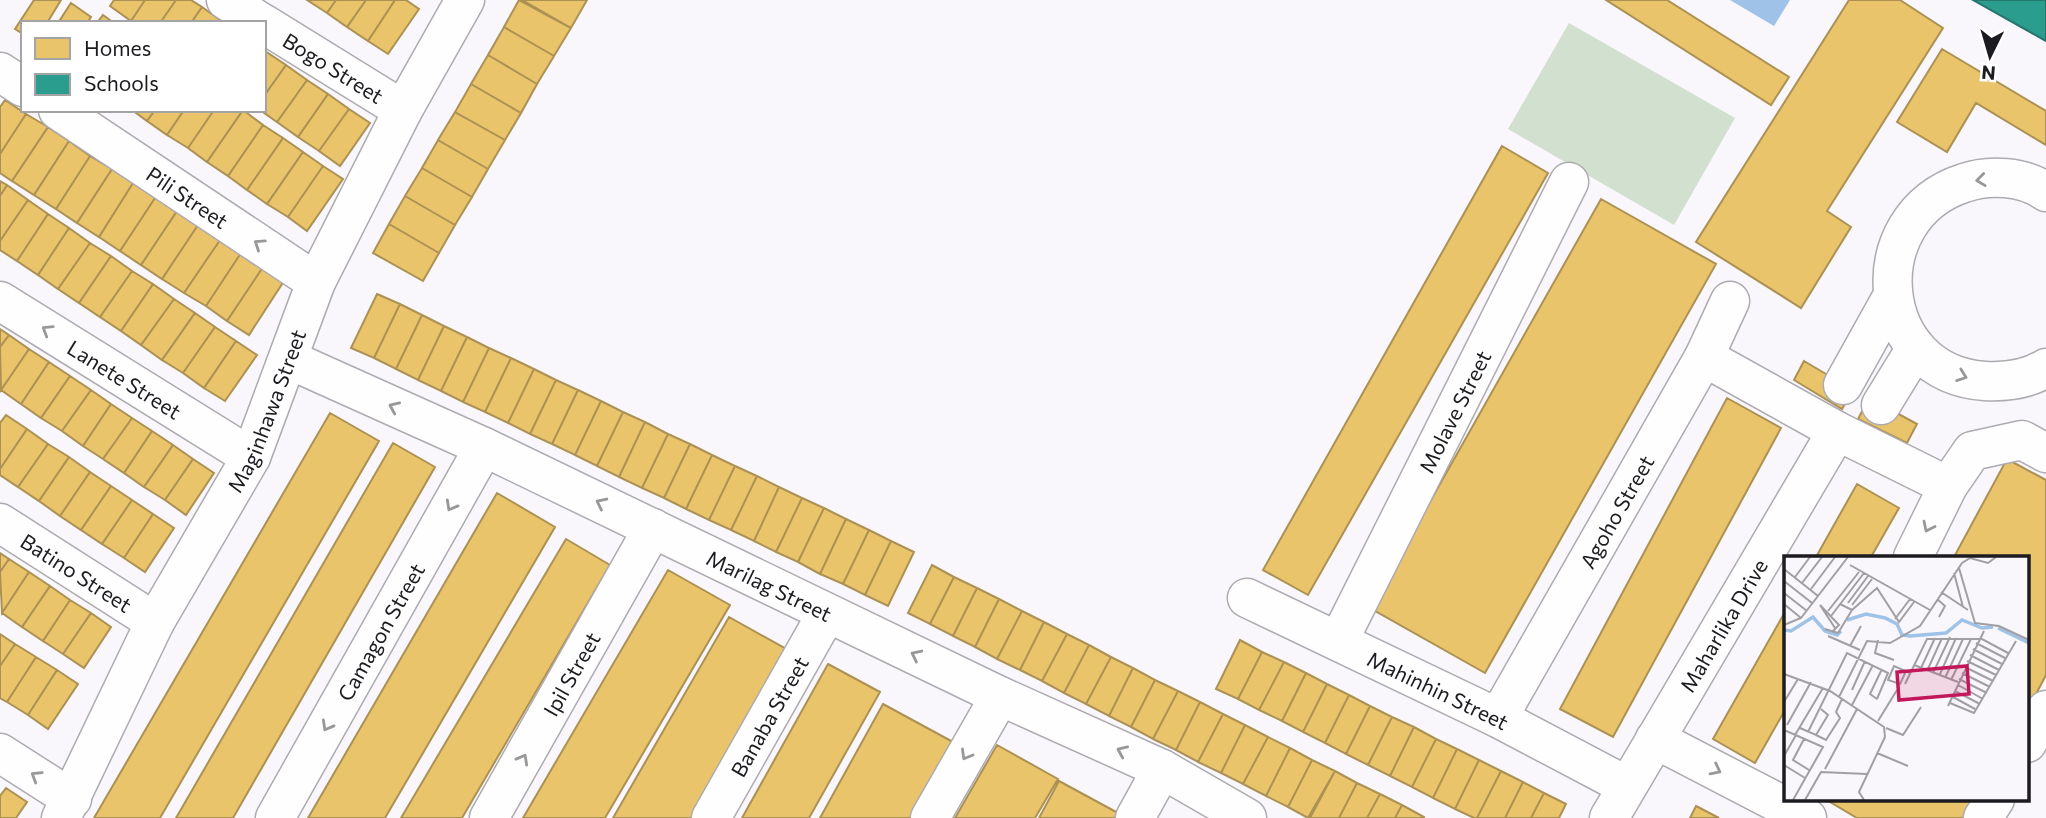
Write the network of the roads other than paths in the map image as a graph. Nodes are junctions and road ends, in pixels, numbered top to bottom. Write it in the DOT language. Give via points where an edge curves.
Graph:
graph roads {
  1 [pos="226,0"];
  2 [pos="465,0"];
  3 [pos="260,21"];
  4 [pos="266,25"];
  5 [pos="0,72"];
  6 [pos="21,86"];
  7 [pos="403,110"];
  8 [pos="61,112"];
  9 [pos="1569,182"];
  10 [pos="2046,192"];
  11 [pos="316,282"];
  12 [pos="1892,298"];
  13 [pos="0,301"];
  14 [pos="1730,301"];
  15 [pos="1916,348"];
  16 [pos="1704,357"];
  17 [pos="288,359"];
  18 [pos="2046,368"];
  19 [pos="1848,416"];
  20 [pos="484,447"];
  21 [pos="2046,453"];
  22 [pos="251,457"];
  23 [pos="1948,486"];
  24 [pos="0,523"];
  25 [pos="653,528"];
  26 [pos="1913,556"];
  27 [pos="1247,598"];
  28 [pos="827,613"];
  29 [pos="155,622"];
  30 [pos="1339,640"];
  31 [pos="1000,696"];
  32 [pos="2046,710"];
  33 [pos="1497,718"];
  34 [pos="1655,739"];
  35 [pos="2028,741"];
  36 [pos="0,753"];
  37 [pos="1162,769"];
  38 [pos="1993,800"];
  39 [pos="1618,802"];
  40 [pos="67,808"];
  41 [pos="1796,808"];
  42 [pos="275,818"];
  43 [pos="489,818"];
  44 [pos="710,818"];
  45 [pos="930,818"];
  46 [pos="1135,818"];
  47 [pos="1247,818"];
  48 [pos="1983,818"];
  1 -- 3 [label="street, Bogo Street"];
  2 -- 7 [label="street, Maginhawa Street"];
  4 -- 7 [label="street, Bogo Street"];
  5 -- 6 [label="street"];
  7 -- 11 [label="street, Maginhawa Street"];
  11 -- 8 [label="street, Pili Street, one-way"];
  9 -- 30 [label="street, Molave Street"];
  10 -- 12 [label="street, one-way" via="2010,178 1977,178 1946,188 1920,207 1902,234 1892,265"];
  11 -- 17 [label="street, Maginhawa Street"];
  12 -- 15 [label="street" via="1900,324"];
  12 -- 19 [label="street"];
  22 -- 13 [label="street, Lanete Street, one-way"];
  14 -- 16 [label="street, Agoho Street"];
  15 -- 18 [label="street, one-way" via="1941,368 1972,380 2004,382"];
  15 -- 19 [label="street"];
  16 -- 19 [label="street"];
  16 -- 33 [label="street, Agoho Street"];
  20 -- 17 [label="street, Marilag Street, one-way"];
  17 -- 22 [label="street, Maginhawa Street"];
  19 -- 23 [label="street"];
  19 -- 34 [label="street, Maharlika Drive"];
  25 -- 20 [label="street, Marilag Street, one-way"];
  20 -- 42 [label="street, Camagon Street, one-way"];
  21 -- 23 [label="street" via="2022,440 1972,451"];
  22 -- 29 [label="street, Maginhawa Street"];
  23 -- 26 [label="street, one-way"];
  24 -- 29 [label="street, Batino Street"];
  25 -- 28 [label="street, Marilag Street"];
  43 -- 25 [label="street, Ipil Street, one-way"];
  27 -- 30 [label="street, Mahinhin Street"];
  31 -- 28 [label="street, Marilag Street, one-way"];
  28 -- 44 [label="street, Banaba Street"];
  29 -- 40 [label="street, Maginhawa Street"];
  30 -- 33 [label="street, Mahinhin Street"];
  37 -- 31 [label="street, Marilag Street, one-way"];
  31 -- 45 [label="street, one-way"];
  32 -- 35 [label="street"];
  33 -- 39 [label="street, Mahinhin Street"];
  34 -- 39 [label="street, Maharlika Drive"];
  34 -- 41 [label="street, one-way"];
  40 -- 36 [label="street, one-way"];
  37 -- 46 [label="street"];
  37 -- 47 [label="street, Marilag Street"];
  38 -- 48 [label="street"];
}
